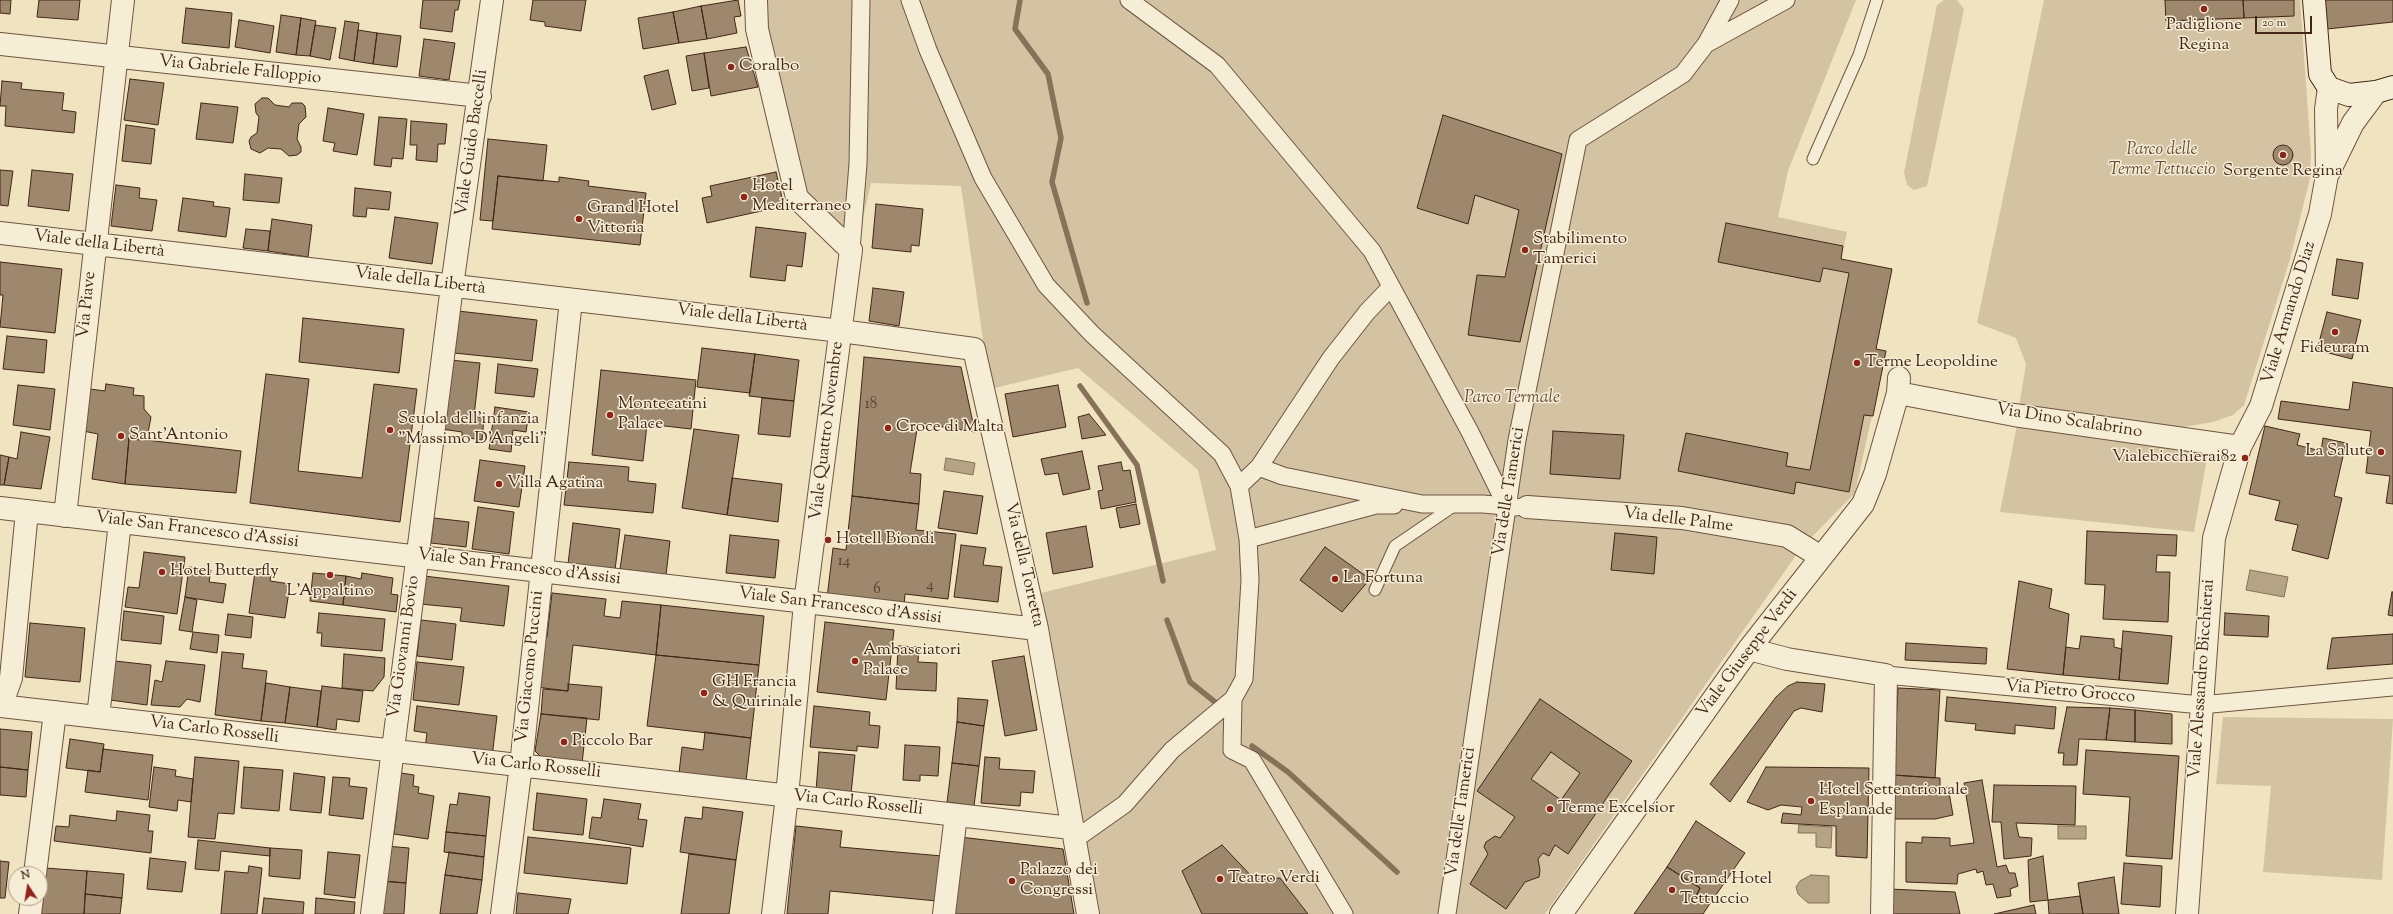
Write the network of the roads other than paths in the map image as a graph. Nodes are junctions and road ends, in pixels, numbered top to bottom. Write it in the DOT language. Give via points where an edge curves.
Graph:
graph roads {
  1 [pos="123,0"];
  2 [pos="492,0"];
  3 [pos="756,0"];
  4 [pos="861,0"];
  5 [pos="910,0"];
  6 [pos="1129,0"];
  7 [pos="1730,0"];
  8 [pos="1786,0"];
  9 [pos="1877,0"];
  10 [pos="2314,0"];
  11 [pos="0,44"];
  12 [pos="1706,44"];
  13 [pos="117,58"];
  14 [pos="2329,88"];
  15 [pos="2384,89"];
  16 [pos="480,96"];
  17 [pos="1813,159"];
  18 [pos="2328,175"];
  19 [pos="0,233"];
  20 [pos="95,244"];
  21 [pos="851,250"];
  22 [pos="452,286"];
  23 [pos="1391,287"];
  24 [pos="571,300"];
  25 [pos="841,331"];
  26 [pos="1899,386"];
  27 [pos="2240,447"];
  28 [pos="1259,467"];
  29 [pos="1239,486"];
  30 [pos="1422,504"];
  31 [pos="1455,505"];
  32 [pos="1517,507"];
  33 [pos="0,508"];
  34 [pos="27,511"];
  35 [pos="65,516"];
  36 [pos="120,522"];
  37 [pos="1248,539"];
  38 [pos="418,556"];
  39 [pos="1821,557"];
  40 [pos="540,572"];
  41 [pos="1375,590"];
  42 [pos="805,603"];
  43 [pos="1038,629"];
  44 [pos="1750,649"];
  45 [pos="1886,675"];
  46 [pos="2393,687"];
  47 [pos="1233,698"];
  48 [pos="2201,705"];
  49 [pos="1,706"];
  50 [pos="55,712"];
  51 [pos="98,717"];
  52 [pos="391,751"];
  53 [pos="521,766"];
  54 [pos="787,796"];
  55 [pos="956,815"];
  56 [pos="1072,834"];
  57 [pos="36,866"];
  58 [pos="372,914"];
  59 [pos="502,914"];
  60 [pos="773,914"];
  61 [pos="944,914"];
  62 [pos="1088,914"];
  63 [pos="1344,914"];
  64 [pos="1447,914"];
  65 [pos="1561,914"];
  66 [pos="1882,914"];
  67 [pos="2187,914"];
  1 -- 13 [label="street, Via Piave"];
  2 -- 16 [label="street, Viale Guido Baccelli"];
  3 -- 21 [label="street" via="757,29 797,198"];
  4 -- 21 [label="street" via="858,164"];
  5 -- 29 [label="street" via="928,50 983,178 1046,285 1092,334 1222,454"];
  6 -- 23 [label="street" via="1217,65 1372,251"];
  7 -- 12 [label="street, Via delle Tamerici"];
  8 -- 12 [label="street"];
  9 -- 17 [label="lane" via="1859,55"];
  10 -- 14 [label="street" via="2320,74"];
  11 -- 13 [label="street, Via Gabriele Falloppio"];
  12 -- 32 [label="street, Via delle Tamerici" via="1683,74 1578,140 1517,440"];
  13 -- 16 [label="street, Via Gabriele Falloppio"];
  13 -- 20 [label="street, Via Piave"];
  14 -- 15 [label="street" via="2349,95"];
  14 -- 18 [label="street, Viale Armando Diaz" via="2326,109"];
  15 -- 18 [label="street, Viale Armando Diaz" via="2354,123"];
  16 -- 22 [label="street, Viale Guido Baccelli"];
  18 -- 27 [label="street, Viale Armando Diaz" via="2320,214 2261,406"];
  19 -- 20 [label="street, Viale della Libertà"];
  20 -- 22 [label="street, Viale della Libertà"];
  20 -- 35 [label="street, Via Piave"];
  21 -- 25 [label="street, Viale Quattro Novembre"];
  22 -- 24 [label="street, Viale della Libertà"];
  22 -- 38 [label="street, Via Giovanni Bovio"];
  23 -- 28 [label="street" via="1367,312 1331,358"];
  23 -- 32 [label="street" via="1470,432"];
  24 -- 25 [label="street, Viale della Libertà"];
  24 -- 40 [label="street, Via Giacomo Puccini"];
  25 -- 42 [label="street, Viale Quattro Novembre"];
  25 -- 43 [label="street, Via della Torretta" via="974,349"];
  26 -- 27 [label="street, Via Dino Scalabrino" via="2014,415"];
  26 -- 39 [label="street, Viale Giuseppe Verdi" via="1875,474 1862,504"];
  27 -- 48 [label="street, Viale Alessandro Bicchierai" via="2214,538"];
  28 -- 29 [label="street"];
  28 -- 30 [label="street" via="1283,476"];
  29 -- 37 [label="street"];
  30 -- 31 [label="street"];
  30 -- 37 [label="street" via="1376,505"];
  31 -- 32 [label="street"];
  31 -- 41 [label="lane" via="1395,546"];
  32 -- 39 [label="street, Via delle Palme" via="1682,518 1780,534 1801,543"];
  32 -- 64 [label="street, Via delle Tamerici"];
  33 -- 34 [label="street, Viale San Francesco d'Assisi"];
  34 -- 35 [label="street, Viale San Francesco d'Assisi"];
  34 -- 49 [label="street" via="11,678"];
  35 -- 36 [label="street, Viale San Francesco d'Assisi"];
  36 -- 38 [label="street, Viale San Francesco d'Assisi"];
  36 -- 51 [label="street"];
  37 -- 47 [label="street" via="1248,648 1244,679"];
  38 -- 40 [label="street, Viale San Francesco d'Assisi"];
  38 -- 52 [label="street, Via Giovanni Bovio"];
  39 -- 44 [label="street, Viale Giuseppe Verdi"];
  40 -- 42 [label="street, Viale San Francesco d'Assisi"];
  40 -- 53 [label="street, Via Giacomo Puccini"];
  42 -- 43 [label="street, Viale San Francesco d'Assisi"];
  42 -- 54 [label="street, Viale Quattro Novembre"];
  43 -- 56 [label="street, Via della Torretta"];
  44 -- 45 [label="street, Via Pietro Grocco" via="1787,659"];
  44 -- 65 [label="street, Viale Giuseppe Verdi"];
  45 -- 48 [label="street, Via Pietro Grocco"];
  45 -- 66 [label="street"];
  46 -- 48 [label="street, Via Pietro Grocco"];
  47 -- 56 [label="street" via="1172,750 1125,804"];
  47 -- 63 [label="street" via="1232,750 1252,760"];
  48 -- 67 [label="street, Viale Alessandro Bicchierai"];
  49 -- 50 [label="street, Via Carlo Rosselli"];
  50 -- 51 [label="street, Via Carlo Rosselli"];
  50 -- 57 [label="street"];
  51 -- 52 [label="street, Via Carlo Rosselli"];
  52 -- 53 [label="street, Via Carlo Rosselli"];
  52 -- 58 [label="street, Via Giovanni Bovio"];
  53 -- 54 [label="street, Via Carlo Rosselli"];
  53 -- 59 [label="street, Via Giacomo Puccini"];
  54 -- 55 [label="street, Via Carlo Rosselli"];
  54 -- 60 [label="street, Viale Quattro Novembre"];
  55 -- 56 [label="street, Via Carlo Rosselli"];
  55 -- 61 [label="street"];
  56 -- 62 [label="street, Via della Torretta"];
}
